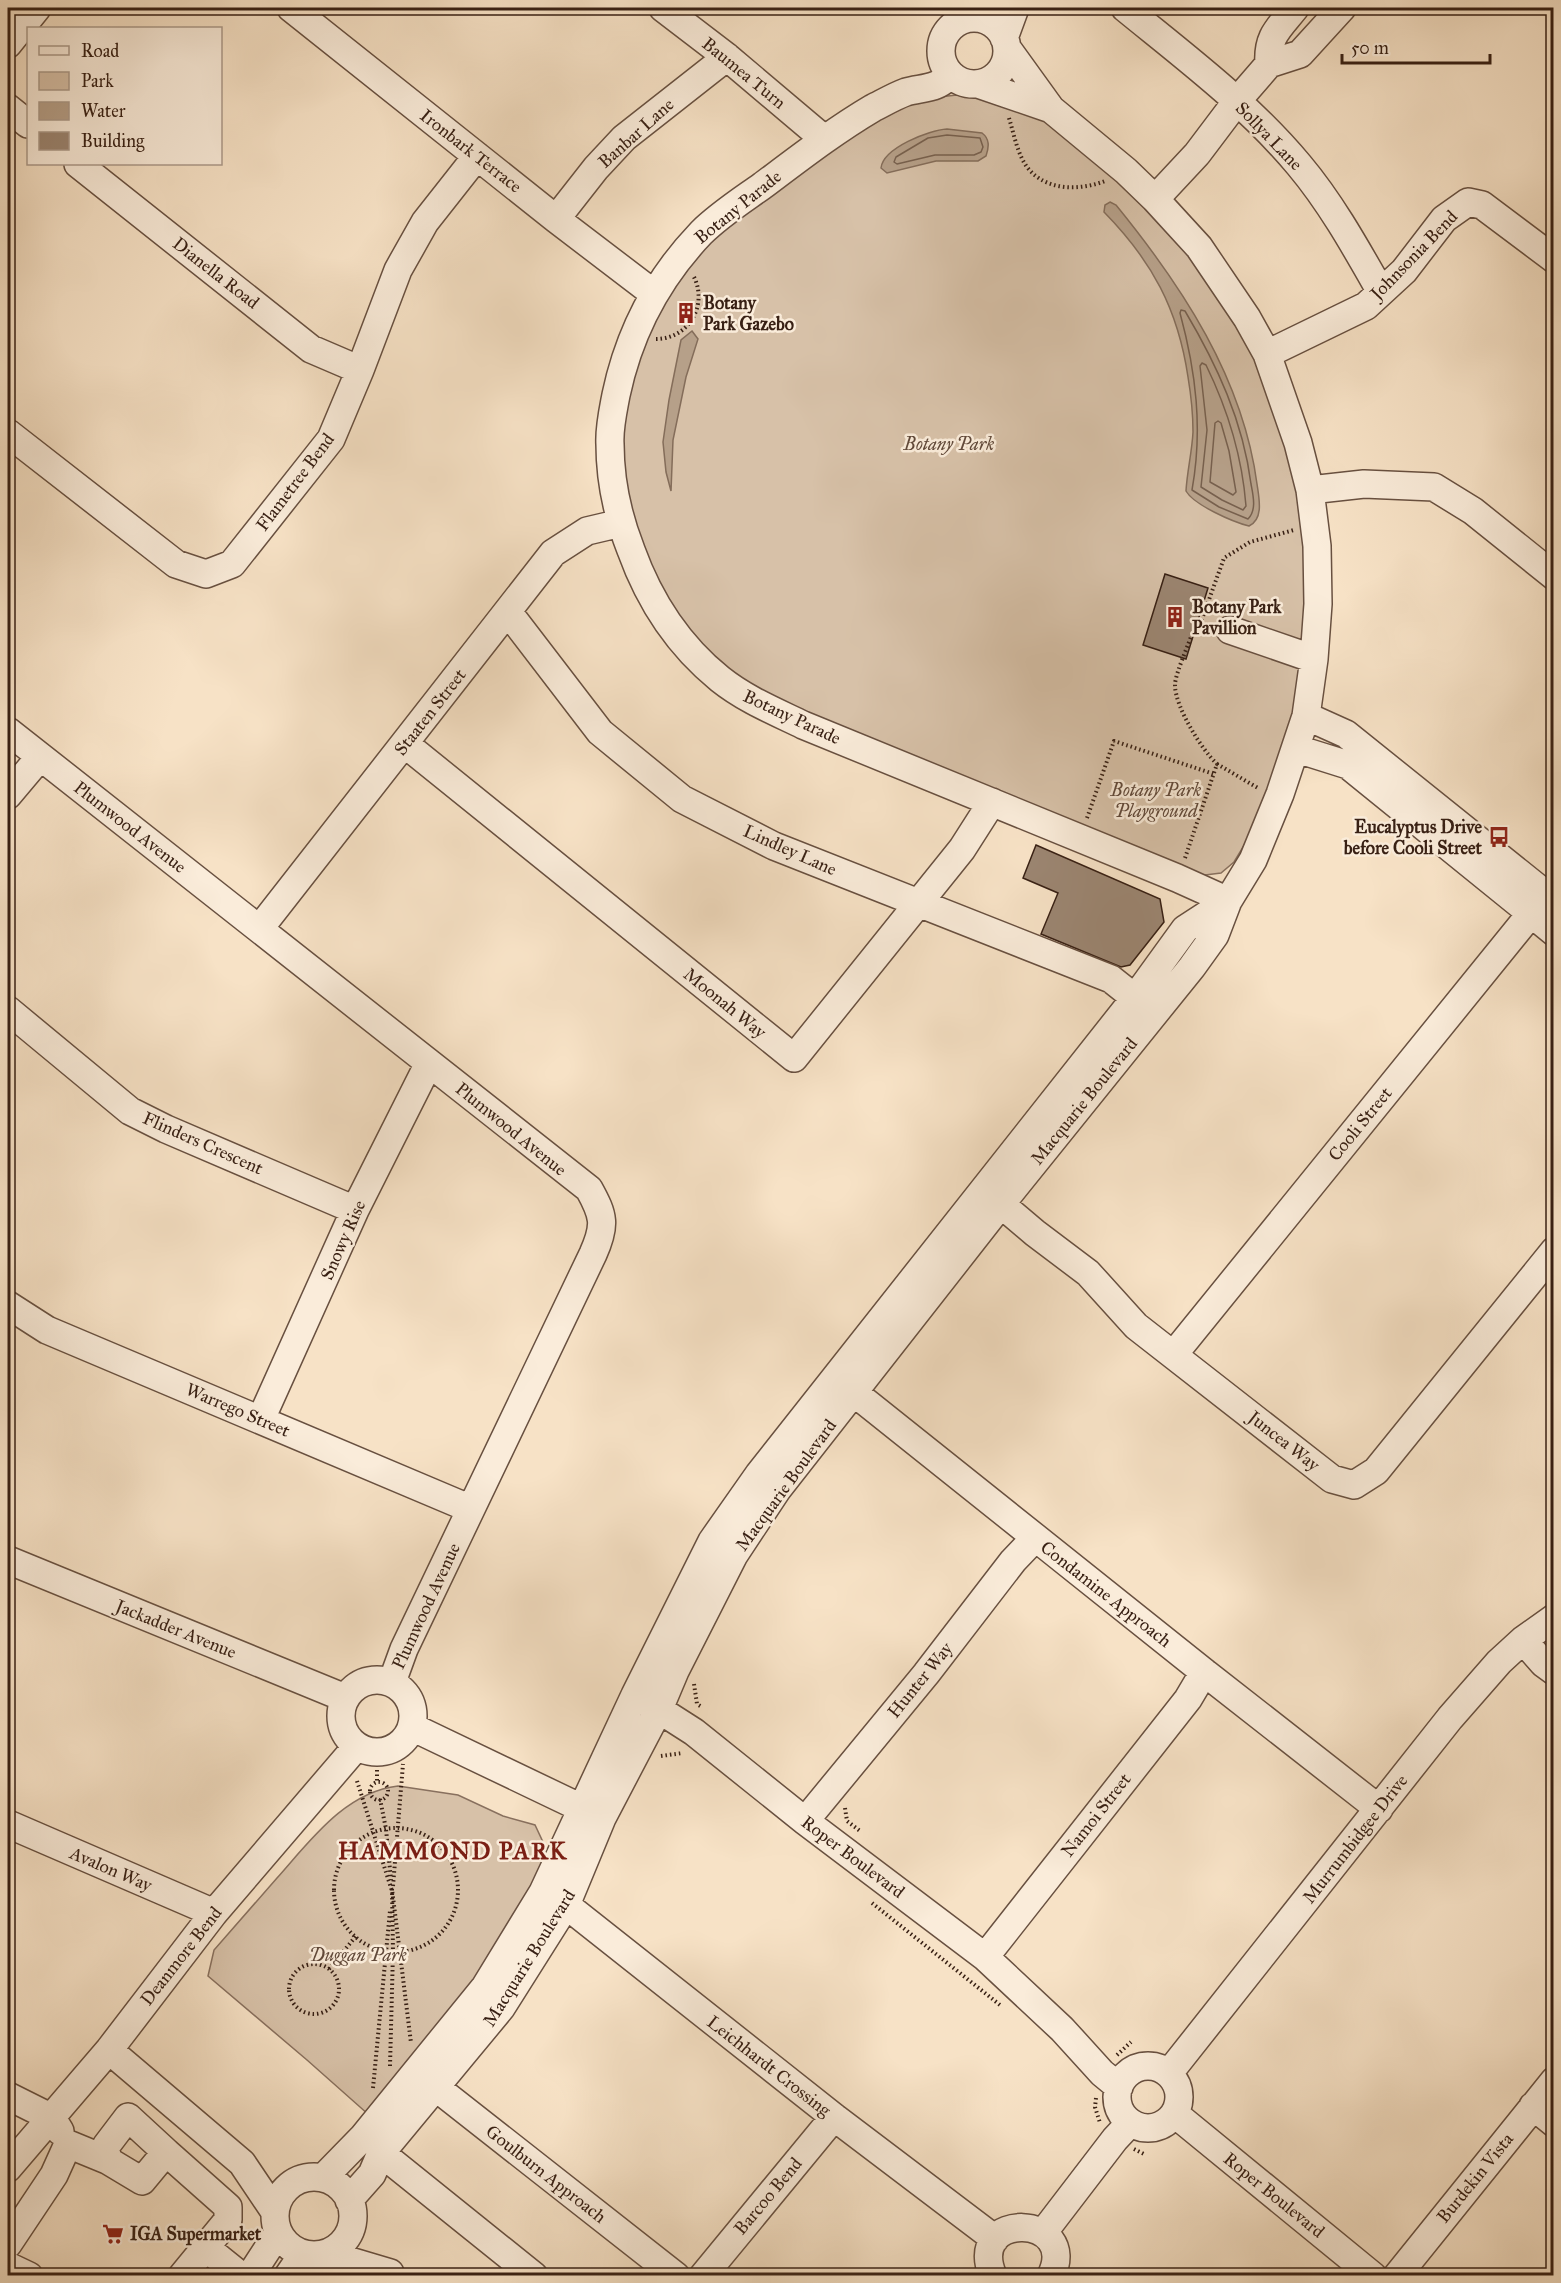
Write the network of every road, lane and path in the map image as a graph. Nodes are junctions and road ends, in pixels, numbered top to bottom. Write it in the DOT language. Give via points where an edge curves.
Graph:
graph roads {
  1 [pos="37,8"];
  2 [pos="291,8"];
  3 [pos="1015,8"];
  4 [pos="1125,8"];
  5 [pos="1295,8"];
  6 [pos="1342,8"];
  7 [pos="671,10"];
  8 [pos="980,13"];
  9 [pos="1006,43"];
  10 [pos="8,44"];
  11 [pos="942,46"];
  12 [pos="727,57"];
  13 [pos="1269,64"];
  14 [pos="951,75"];
  15 [pos="978,84"];
  16 [pos="904,92"];
  17 [pos="1237,101"];
  18 [pos="8,108"];
  19 [pos="1051,110"];
  20 [pos="1008,113"];
  21 [pos="27,123"];
  22 [pos="824,139"];
  23 [pos="477,156"];
  24 [pos="79,165"];
  25 [pos="1114,177"];
  26 [pos="1155,199"];
  27 [pos="556,219"];
  28 [pos="1554,259"];
  29 [pos="691,272"];
  30 [pos="1381,292"];
  31 [pos="653,293"];
  32 [pos="646,338"];
  33 [pos="1267,354"];
  34 [pos="360,370"];
  35 [pos="8,433"];
  36 [pos="1310,490"];
  37 [pos="621,523"];
  38 [pos="1302,528"];
  39 [pos="1554,576"];
  40 [pos="508,612"];
  41 [pos="1230,630"];
  42 [pos="1314,658"];
  43 [pos="1306,716"];
  44 [pos="8,731"];
  45 [pos="405,744"];
  46 [pos="1297,749"];
  47 [pos="40,757"];
  48 [pos="1217,764"];
  49 [pos="1214,774"];
  50 [pos="1260,788"];
  51 [pos="8,795"];
  52 [pos="992,802"];
  53 [pos="1084,827"];
  54 [pos="1182,867"];
  55 [pos="1228,901"];
  56 [pos="917,903"];
  57 [pos="1544,903"];
  58 [pos="260,928"];
  59 [pos="1554,932"];
  60 [pos="1135,998"];
  61 [pos="8,1010"];
  62 [pos="429,1063"];
  63 [pos="992,1197"];
  64 [pos="355,1210"];
  65 [pos="1554,1251"];
  66 [pos="8,1305"];
  67 [pos="1174,1354"];
  68 [pos="845,1385"];
  69 [pos="261,1419"];
  70 [pos="471,1509"];
  71 [pos="1035,1538"];
  72 [pos="8,1560"];
  73 [pos="1554,1618"];
  74 [pos="1523,1640"];
  75 [pos="1554,1671"];
  76 [pos="1204,1672"];
  77 [pos="693,1675"];
  78 [pos="392,1682"];
  79 [pos="635,1695"];
  80 [pos="345,1698"];
  81 [pos="659,1709"];
  82 [pos="709,1714"];
  83 [pos="412,1727"];
  84 [pos="357,1746"];
  85 [pos="655,1757"];
  86 [pos="691,1759"];
  87 [pos="403,1764"];
  88 [pos="377,1770"];
  89 [pos="357,1781"];
  90 [pos="377,1782"];
  91 [pos="380,1799"];
  92 [pos="1379,1809"];
  93 [pos="592,1813"];
  94 [pos="805,1821"];
  95 [pos="8,1824"];
  96 [pos="397,1828"];
  97 [pos="386,1829"];
  98 [pos="374,1833"];
  99 [pos="392,1889"];
  100 [pos="554,1898"];
  101 [pos="866,1899"];
  102 [pos="214,1913"];
  103 [pos="356,1936"];
  104 [pos="386,1952"];
  105 [pos="393,1952"];
  106 [pos="400,1952"];
  107 [pos="986,1957"];
  108 [pos="329,1969"];
  109 [pos="1005,2009"];
  110 [pos="109,2050"];
  111 [pos="406,2064"];
  112 [pos="1169,2073"];
  113 [pos="1126,2078"];
  114 [pos="1554,2081"];
  115 [pos="373,2088"];
  116 [pos="437,2088"];
  117 [pos="8,2096"];
  118 [pos="1533,2106"];
  119 [pos="1175,2114"];
  120 [pos="834,2117"];
  121 [pos="52,2118"];
  122 [pos="1099,2121"];
  123 [pos="1130,2123"];
  124 [pos="1554,2123"];
  125 [pos="1095,2131"];
  126 [pos="68,2144"];
  127 [pos="166,2152"];
  128 [pos="381,2153"];
  129 [pos="107,2160"];
  130 [pos="242,2163"];
  131 [pos="8,2168"];
  132 [pos="323,2178"];
  133 [pos="295,2182"];
  134 [pos="349,2200"];
  135 [pos="277,2223"];
  136 [pos="1043,2233"];
  137 [pos="348,2236"];
  138 [pos="995,2239"];
  139 [pos="8,2244"];
  140 [pos="205,2247"];
  141 [pos="305,2261"];
  142 [pos="8,2266"];
  143 [pos="392,2274"];
  144 [pos="29,2276"];
  145 [pos="182,2276"];
  146 [pos="242,2276"];
  147 [pos="250,2276"];
  148 [pos="534,2276"];
  149 [pos="676,2276"];
  150 [pos="703,2276"];
  151 [pos="993,2276"];
  152 [pos="1051,2276"];
  153 [pos="1373,2276"];
  154 [pos="1397,2276"];
  1 -- 10 [label="street"];
  2 -- 23 [label="street, Ironbark Terrace"];
  3 -- 9 [label="street"];
  4 -- 17 [label="street, Sollya Lane"];
  5 -- 13 [label="street" via="1268,47"];
  6 -- 13 [label="street" via="1300,54"];
  7 -- 12 [label="street, Baumea Turn"];
  8 -- 9 [label="street" via="998,28"];
  8 -- 11 [label="street" via="951,28"];
  9 -- 15 [label="street" via="1003,68 988,82"];
  9 -- 19 [label="street, Macquarie Boulevard"];
  11 -- 14 [label="street" via="945,66"];
  11 -- 16 [label="street, Botany Parade" via="940,57"];
  12 -- 22 [label="street, Baumea Turn"];
  12 -- 27 [label="street, Banbar Lane" via="624,138"];
  13 -- 17 [label="street"];
  14 -- 15 [label="street" via="959,81"];
  14 -- 16 [label="street, Botany Parade" via="937,85"];
  15 -- 19 [label="street, Macquarie Boulevard"];
  16 -- 22 [label="street, Botany Parade"];
  17 -- 26 [label="street" via="1197,154"];
  17 -- 30 [label="street, Sollya Lane" via="1299,164 1332,209"];
  18 -- 21 [label="street"];
  19 -- 26 [label="street, Macquarie Boulevard"];
  20 -- 25 [label="path" via="1023,160 1042,180 1078,188"];
  22 -- 31 [label="street, Botany Parade" via="702,233"];
  23 -- 27 [label="street, Ironbark Terrace"];
  23 -- 34 [label="street, Flametree Bend" via="424,222 398,270"];
  24 -- 34 [label="street, Dianella Road" via="311,349"];
  26 -- 33 [label="street, Macquarie Boulevard" via="1199,247"];
  27 -- 31 [label="street, Ironbark Terrace"];
  28 -- 30 [label="street, Johnsonia Bend" via="1482,205 1468,202 1444,219 1404,271"];
  29 -- 32 [label="path" via="698,285 699,303 689,326 668,338"];
  30 -- 33 [label="street, Johnsonia Bend" via="1366,306"];
  31 -- 37 [label="street, Botany Parade" via="631,342 612,419 610,466"];
  33 -- 36 [label="street, Macquarie Boulevard" via="1298,442"];
  34 -- 35 [label="street, Flametree Bend" via="331,439 232,564 206,574 176,564"];
  36 -- 39 [label="street" via="1365,484 1434,487 1473,511"];
  36 -- 42 [label="street, Macquarie Boulevard" via="1317,546"];
  37 -- 40 [label="street, Staaten Street" via="586,531 553,553"];
  37 -- 52 [label="street, Botany Parade" via="656,605 674,632 720,679 749,699 803,725"];
  38 -- 48 [label="path" via="1250,542 1224,558 1197,633 1193,631 1175,686 1192,730"];
  40 -- 45 [label="street, Staaten Street"];
  40 -- 56 [label="street, Lindley Lane" via="600,732 682,799 774,846"];
  41 -- 42 [label="street"];
  42 -- 43 [label="street, Macquarie Boulevard"];
  43 -- 46 [label="street, Macquarie Boulevard"];
  43 -- 57 [label="street" via="1346,734"];
  44 -- 47 [label="street, Plumwood Avenue"];
  45 -- 56 [label="street, Moonah Way" via="794,1058"];
  45 -- 58 [label="street, Staaten Street"];
  46 -- 55 [label="street, Macquarie Boulevard" via="1252,860"];
  46 -- 57 [label="street" via="1348,765"];
  47 -- 51 [label="street"];
  47 -- 58 [label="street, Plumwood Avenue"];
  48 -- 49 [label="path"];
  48 -- 50 [label="path"];
  49 -- 53 [label="path" via="1114,741"];
  49 -- 54 [label="path"];
  52 -- 55 [label="street, Botany Parade"];
  52 -- 56 [label="street, Moonah Way" via="962,849"];
  55 -- 60 [label="street, Macquarie Boulevard" via="1185,929"];
  55 -- 63 [label="street, Macquarie Boulevard" via="1215,935 1192,967"];
  56 -- 60 [label="street, Lindley Lane" via="1111,979"];
  57 -- 59 [label="street"];
  57 -- 67 [label="street, Cooli Street"];
  58 -- 62 [label="street, Plumwood Avenue"];
  60 -- 63 [label="street, Macquarie Boulevard"];
  61 -- 64 [label="street, Flinders Crescent" via="130,1111"];
  62 -- 64 [label="street, Snowy Rise"];
  62 -- 70 [label="street, Plumwood Avenue" via="588,1189 602,1216 603,1227 594,1254"];
  63 -- 67 [label="street, Juncea Way" via="1088,1273 1136,1326"];
  63 -- 68 [label="street, Macquarie Boulevard"];
  64 -- 69 [label="street, Snowy Rise"];
  65 -- 67 [label="street, Juncea Way" via="1376,1471 1354,1485 1332,1479"];
  66 -- 69 [label="street, Warrego Street" via="47,1330"];
  68 -- 71 [label="street, Condamine Approach"];
  68 -- 79 [label="street, Macquarie Boulevard" via="759,1474 712,1541"];
  68 -- 81 [label="street, Macquarie Boulevard" via="734,1555"];
  69 -- 70 [label="street, Warrego Street"];
  70 -- 78 [label="street, Plumwood Avenue"];
  71 -- 76 [label="street, Condamine Approach"];
  71 -- 94 [label="street, Hunter Way"];
  72 -- 80 [label="street, Jackadder Avenue"];
  73 -- 74 [label="street, Murrumbidgee Drive"];
  74 -- 75 [label="street"];
  74 -- 92 [label="street, Murrumbidgee Drive" via="1457,1710"];
  76 -- 92 [label="street, Condamine Approach"];
  76 -- 107 [label="street, Namoi Street" via="1188,1699"];
  77 -- 82 [label="path" via="697,1704"];
  78 -- 80 [label="street" via="366,1681"];
  78 -- 83 [label="street" via="413,1706"];
  79 -- 81 [label="street, Roper Boulevard"];
  79 -- 93 [label="street, Macquarie Boulevard"];
  80 -- 84 [label="street" via="342,1724"];
  81 -- 93 [label="street, Macquarie Boulevard"];
  81 -- 94 [label="street, Roper Boulevard" via="694,1732"];
  83 -- 84 [label="street" via="407,1737 389,1750 378,1752"];
  83 -- 93 [label="street"];
  84 -- 102 [label="street, Deanmore Bend"];
  85 -- 86 [label="path" via="681,1751"];
  87 -- 96 [label="path"];
  88 -- 90 [label="path"];
  89 -- 98 [label="path"];
  90 -- 91 [label="path" via="370,1790 372,1796"];
  90 -- 91 [label="path" via="387,1790 387,1795"];
  91 -- 97 [label="path"];
  92 -- 112 [label="street, Murrumbidgee Drive"];
  93 -- 100 [label="street, Macquarie Boulevard"];
  94 -- 107 [label="street, Roper Boulevard"];
  95 -- 102 [label="street, Avalon Way"];
  96 -- 97 [label="path"];
  96 -- 99 [label="path"];
  96 -- 106 [label="path" via="418,1832 436,1843 450,1859 458,1879 458,1900 451,1920 438,1936 420,1948"];
  97 -- 98 [label="path"];
  97 -- 99 [label="path"];
  98 -- 99 [label="path"];
  98 -- 103 [label="path" via="356,1843 343,1858 336,1876 340,1916"];
  99 -- 104 [label="path"];
  99 -- 105 [label="path"];
  99 -- 106 [label="path"];
  100 -- 111 [label="street, Macquarie Boulevard" via="485,1987"];
  100 -- 116 [label="street, Macquarie Boulevard" via="501,2008"];
  100 -- 120 [label="street, Leichhardt Crossing"];
  101 -- 109 [label="path"];
  102 -- 110 [label="street, Deanmore Bend"];
  103 -- 104 [label="path"];
  103 -- 108 [label="path"];
  104 -- 105 [label="path"];
  104 -- 115 [label="path"];
  105 -- 106 [label="path"];
  105 -- 111 [label="path"];
  106 -- 111 [label="path"];
  107 -- 113 [label="street, Roper Boulevard" via="1102,2073"];
  108 -- 108 [label="path" via="313,1964 298,1970 289,1985 297,2007 312,2014 333,2005 338,1982"];
  110 -- 121 [label="street, Deanmore Bend"];
  110 -- 130 [label="street"];
  111 -- 116 [label="street, Goulburn Approach"];
  111 -- 132 [label="street, Macquarie Boulevard" via="363,2137"];
  112 -- 113 [label="street" via="1152,2066"];
  112 -- 119 [label="street" via="1179,2088"];
  113 -- 123 [label="street" via="1119,2107"];
  114 -- 118 [label="street, Burdekin Vista"];
  116 -- 128 [label="street, Macquarie Boulevard"];
  116 -- 149 [label="street, Goulburn Approach"];
  117 -- 121 [label="street"];
  118 -- 124 [label="street"];
  118 -- 154 [label="street, Burdekin Vista"];
  119 -- 123 [label="street" via="1159,2127"];
  119 -- 153 [label="street, Roper Boulevard"];
  120 -- 138 [label="street, Leichhardt Crossing"];
  120 -- 150 [label="street, Barcoo Bend"];
  121 -- 126 [label="street"];
  121 -- 131 [label="street, Deanmore Bend"];
  122 -- 125 [label="path"];
  123 -- 136 [label="street"];
  126 -- 129 [label="street"];
  126 -- 139 [label="street" via="54,2175"];
  127 -- 129 [label="street" via="142,2181"];
  127 -- 129 [label="street" via="128,2118 106,2146"];
  127 -- 140 [label="street" via="228,2207 228,2220"];
  128 -- 134 [label="street, Macquarie Boulevard" via="372,2174"];
  128 -- 148 [label="street"];
  130 -- 133 [label="street"];
  130 -- 135 [label="street"];
  132 -- 133 [label="street"];
  132 -- 134 [label="street" via="334,2183"];
  133 -- 135 [label="street" via="281,2194"];
  134 -- 137 [label="street" via="353,2218"];
  135 -- 141 [label="street" via="284,2242"];
  135 -- 147 [label="street"];
  136 -- 138 [label="street" via="1013,2227"];
  136 -- 152 [label="street" via="1056,2259"];
  137 -- 141 [label="street" via="334,2250"];
  137 -- 143 [label="street"];
  138 -- 151 [label="street" via="989,2258"];
  140 -- 145 [label="street"];
  140 -- 146 [label="street"];
  141 -- 143 [label="street"];
  142 -- 144 [label="street"];
}
